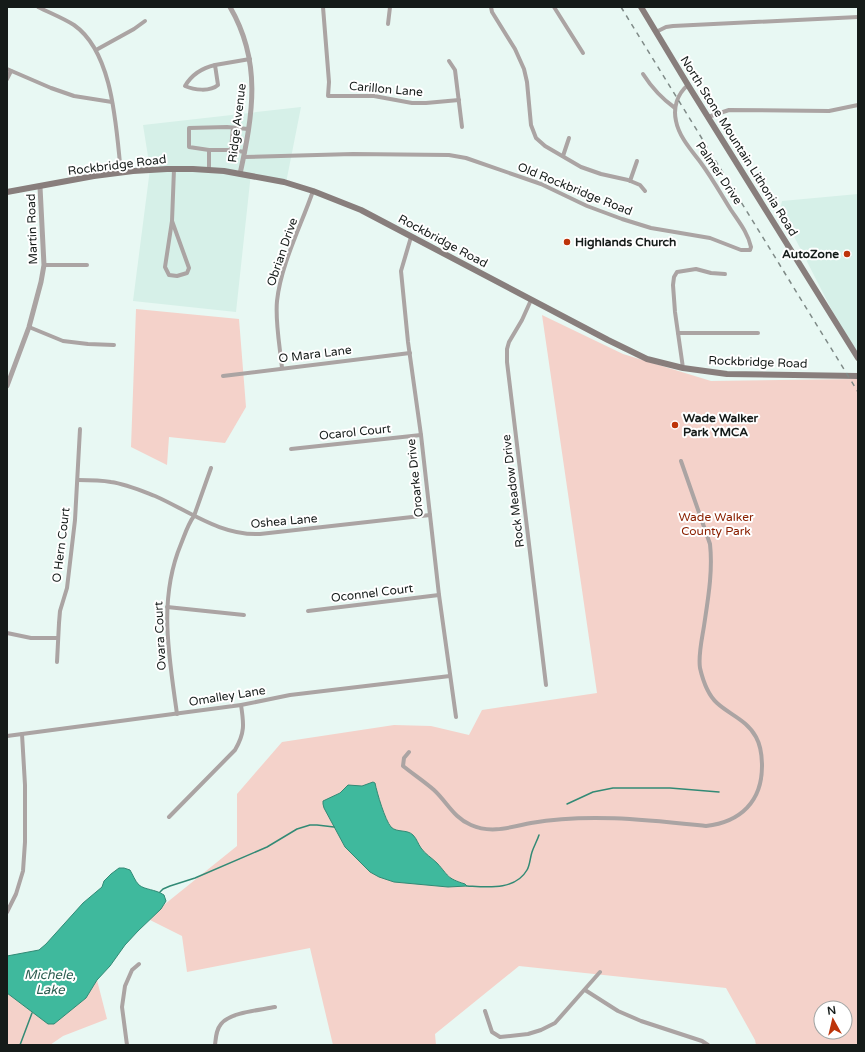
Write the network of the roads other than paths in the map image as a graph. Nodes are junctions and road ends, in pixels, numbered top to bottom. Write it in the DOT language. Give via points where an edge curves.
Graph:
graph roads {
  1 [pos="38,7"];
  2 [pos="322,7"];
  3 [pos="390,7"];
  4 [pos="491,7"];
  5 [pos="554,7"];
  6 [pos="641,7"];
  7 [pos="232,8"];
  8 [pos="858,17"];
  9 [pos="145,21"];
  10 [pos="388,24"];
  11 [pos="656,32"];
  12 [pos="96,50"];
  13 [pos="583,53"];
  14 [pos="250,59"];
  15 [pos="449,61"];
  16 [pos="215,65"];
  17 [pos="9,70"];
  18 [pos="643,74"];
  19 [pos="7,79"];
  20 [pos="688,85"];
  21 [pos="459,100"];
  22 [pos="112,102"];
  23 [pos="858,105"];
  24 [pos="675,108"];
  25 [pos="708,117"];
  26 [pos="462,127"];
  27 [pos="233,128"];
  28 [pos="248,129"];
  29 [pos="569,138"];
  30 [pos="209,150"];
  31 [pos="231,150"];
  32 [pos="244,154"];
  33 [pos="563,156"];
  34 [pos="637,162"];
  35 [pos="174,169"];
  36 [pos="209,170"];
  37 [pos="121,173"];
  38 [pos="240,174"];
  39 [pos="630,181"];
  40 [pos="40,186"];
  41 [pos="313,191"];
  42 [pos="645,191"];
  43 [pos="7,192"];
  44 [pos="172,221"];
  45 [pos="411,237"];
  46 [pos="751,247"];
  47 [pos="44,265"];
  48 [pos="87,265"];
  49 [pos="725,274"];
  50 [pos="531,300"];
  51 [pos="29,327"];
  52 [pos="758,332"];
  53 [pos="678,333"];
  54 [pos="114,345"];
  55 [pos="410,353"];
  56 [pos="858,358"];
  57 [pos="282,368"];
  58 [pos="683,368"];
  59 [pos="223,376"];
  60 [pos="858,376"];
  61 [pos="7,386"];
  62 [pos="80,429"];
  63 [pos="421,435"];
  64 [pos="292,449"];
  65 [pos="681,461"];
  66 [pos="211,468"];
  67 [pos="78,480"];
  68 [pos="430,515"];
  69 [pos="194,516"];
  70 [pos="439,595"];
  71 [pos="167,607"];
  72 [pos="308,611"];
  73 [pos="244,614"];
  74 [pos="7,633"];
  75 [pos="58,638"];
  76 [pos="57,662"];
  77 [pos="450,676"];
  78 [pos="546,685"];
  79 [pos="241,705"];
  80 [pos="177,714"];
  81 [pos="456,717"];
  82 [pos="22,734"];
  83 [pos="7,736"];
  84 [pos="409,752"];
  85 [pos="169,817"];
  86 [pos="7,912"];
  87 [pos="140,964"];
  88 [pos="600,972"];
  89 [pos="585,990"];
  90 [pos="275,1007"];
  91 [pos="485,1011"];
  92 [pos="128,1045"];
  93 [pos="215,1045"];
  94 [pos="708,1045"];
  1 -- 12 [label="street" via="74,26"];
  2 -- 21 [label="street, Carillon Lane" via="328,96 374,96 412,103"];
  3 -- 10 [label="street"];
  4 -- 33 [label="street" via="524,68 533,132 545,146"];
  5 -- 13 [label="street"];
  6 -- 11 [label="main road, North Stone Mountain Lithonia Road"];
  7 -- 14 [label="street, Ridge Avenue"];
  8 -- 11 [label="street" via="673,26"];
  9 -- 12 [label="street"];
  11 -- 20 [label="main road, North Stone Mountain Lithonia Road"];
  12 -- 22 [label="street" via="106,74"];
  14 -- 16 [label="street"];
  14 -- 28 [label="street, Ridge Avenue" via="252,102"];
  15 -- 21 [label="street" via="455,70"];
  16 -- 16 [label="street" via="192,75 185,86 215,88 218,85"];
  17 -- 19 [label="street"];
  17 -- 22 [label="street" via="74,96"];
  18 -- 24 [label="street" via="653,89"];
  20 -- 24 [label="street" via="684,88"];
  20 -- 25 [label="main road, North Stone Mountain Lithonia Road"];
  21 -- 26 [label="street"];
  22 -- 37 [label="street"];
  23 -- 25 [label="street" via="829,111 729,110"];
  24 -- 46 [label="street, Palmer Drive" via="679,130 747,234"];
  25 -- 56 [label="main road, North Stone Mountain Lithonia Road"];
  27 -- 28 [label="street"];
  27 -- 30 [label="street, Old Rockbridge Road" via="189,128 189,147"];
  27 -- 31 [label="street"];
  28 -- 32 [label="street, Ridge Avenue"];
  29 -- 33 [label="street"];
  30 -- 31 [label="street, Old Rockbridge Road"];
  30 -- 36 [label="street"];
  31 -- 32 [label="street, Old Rockbridge Road"];
  32 -- 38 [label="street, Ridge Avenue"];
  32 -- 46 [label="street, Old Rockbridge Road" via="449,155 466,158 541,184 622,220 651,228 710,238 741,250 747,251"];
  33 -- 39 [label="street" via="588,170"];
  34 -- 39 [label="street"];
  35 -- 36 [label="main road, Rockbridge Road"];
  35 -- 37 [label="main road, Rockbridge Road"];
  35 -- 44 [label="street"];
  36 -- 38 [label="main road, Rockbridge Road"];
  37 -- 40 [label="main road, Rockbridge Road"];
  38 -- 41 [label="main road, Rockbridge Road" via="284,182"];
  39 -- 42 [label="street" via="640,185"];
  40 -- 43 [label="main road, Rockbridge Road"];
  40 -- 47 [label="street, Martin Road"];
  41 -- 45 [label="main road, Rockbridge Road" via="361,210"];
  41 -- 57 [label="street, Obrian Drive" via="278,288 277,314"];
  44 -- 44 [label="street" via="165,267 169,275 177,276 187,273 189,268"];
  45 -- 50 [label="main road, Rockbridge Road"];
  45 -- 55 [label="street, Oroarke Drive" via="401,271"];
  47 -- 48 [label="street"];
  47 -- 51 [label="street, Martin Road"];
  49 -- 53 [label="street" via="696,270 677,272 673,285"];
  50 -- 58 [label="main road, Rockbridge Road" via="647,359"];
  50 -- 78 [label="street, Rock Meadow Drive" via="507,349"];
  51 -- 54 [label="street" via="63,341"];
  51 -- 61 [label="street, Martin Road"];
  52 -- 53 [label="street"];
  53 -- 58 [label="street"];
  55 -- 57 [label="street, O Mara Lane"];
  55 -- 63 [label="street, Oroarke Drive"];
  57 -- 59 [label="street, O Mara Lane"];
  58 -- 60 [label="main road, Rockbridge Road" via="727,374"];
  62 -- 67 [label="street, O Hern Court"];
  63 -- 64 [label="street, Ocarol Court"];
  63 -- 68 [label="street, Oroarke Drive"];
  65 -- 84 [label="street" via="710,544 706,614 700,652 700,666 706,689 717,703 748,725 761,749 761,784 747,808 729,820 706,826 592,818 548,821 499,830 485,829 471,826 458,818 435,791 403,766 404,758"];
  66 -- 69 [label="street, Ovara Court"];
  67 -- 69 [label="street, Oshea Lane" via="112,482 129,487 155,496"];
  67 -- 75 [label="street, O Hern Court" via="67,588 60,611"];
  68 -- 69 [label="street, Oshea Lane" via="253,535 232,532"];
  68 -- 70 [label="street, Oroarke Drive"];
  69 -- 71 [label="street, Ovara Court" via="189,522 174,560"];
  70 -- 72 [label="street, Oconnel Court"];
  70 -- 77 [label="street, Oroarke Drive"];
  71 -- 73 [label="street"];
  71 -- 80 [label="street, Ovara Court" via="168,650"];
  74 -- 75 [label="street" via="31,638"];
  75 -- 76 [label="street, O Hern Court"];
  77 -- 79 [label="street, Omalley Lane" via="290,695"];
  77 -- 81 [label="street, Oroarke Drive"];
  79 -- 80 [label="street, Omalley Lane"];
  79 -- 85 [label="street" via="244,728 235,750"];
  80 -- 82 [label="street, Omalley Lane"];
  82 -- 83 [label="street, Omalley Lane"];
  82 -- 86 [label="street" via="25,785 23,871"];
  87 -- 92 [label="street" via="132,970 125,986 122,1007"];
  88 -- 89 [label="street"];
  89 -- 91 [label="street" via="555,1023 528,1034 500,1037 492,1032"];
  89 -- 94 [label="street" via="618,1011 702,1040"];
  90 -- 93 [label="street" via="233,1015 222,1023 216,1034"];
}
